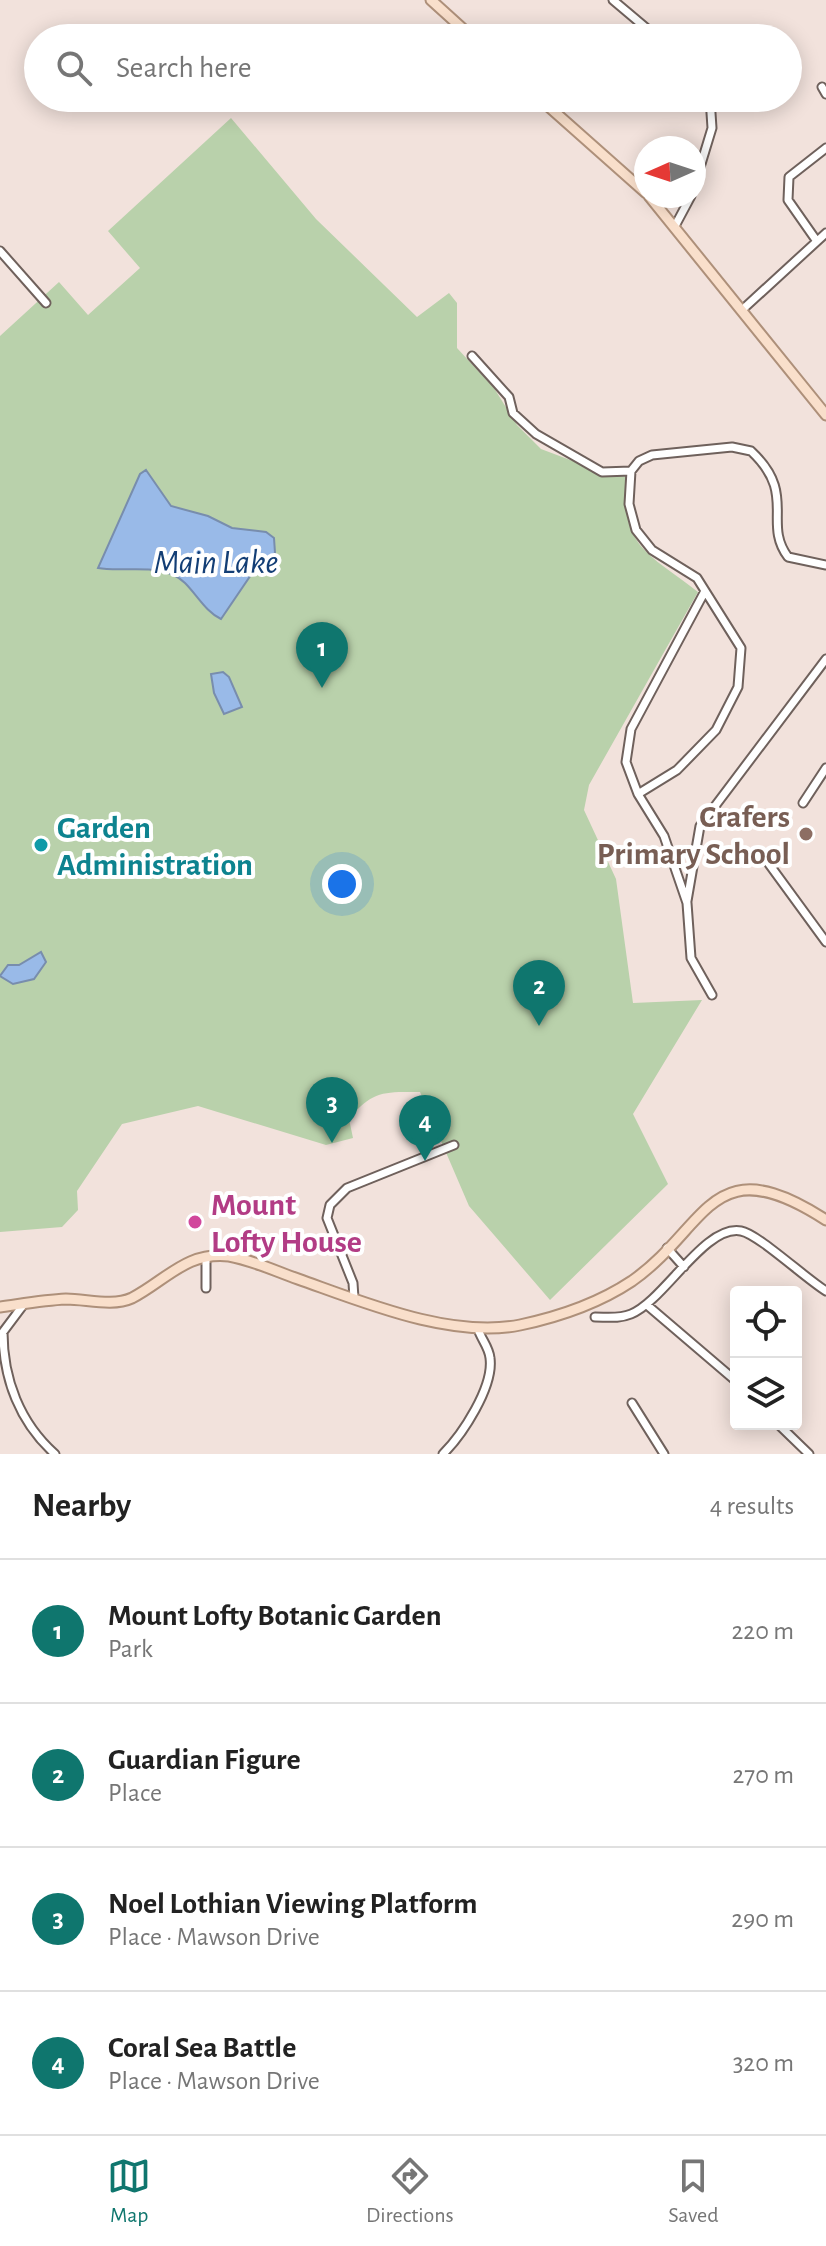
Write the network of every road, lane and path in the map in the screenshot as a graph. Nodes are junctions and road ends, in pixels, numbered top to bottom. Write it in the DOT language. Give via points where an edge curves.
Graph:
graph roads {
  1 [pos="431,0"];
  2 [pos="613,0"];
  3 [pos="458,24"];
  4 [pos="641,24"];
  5 [pos="555,112"];
  6 [pos="711,112"];
  7 [pos="706,148"];
  8 [pos="826,148"];
  9 [pos="634,182"];
  10 [pos="660,208"];
  11 [pos="685,208"];
  12 [pos="675,226"];
  13 [pos="826,233"];
  14 [pos="816,240"];
  15 [pos="0,251"];
  16 [pos="46,303"];
  17 [pos="742,310"];
  18 [pos="472,356"];
  19 [pos="826,415"];
  20 [pos="631,471"];
  21 [pos="824,565"];
  22 [pos="826,574"];
  23 [pos="705,591"];
  24 [pos="826,659"];
  25 [pos="826,768"];
  26 [pos="638,794"];
  27 [pos="803,803"];
  28 [pos="769,864"];
  29 [pos="687,903"];
  30 [pos="826,942"];
  31 [pos="712,995"];
  32 [pos="454,1145"];
  33 [pos="826,1220"];
  34 [pos="667,1248"];
  35 [pos="206,1257"];
  36 [pos="684,1267"];
  37 [pos="206,1288"];
  38 [pos="826,1291"];
  39 [pos="354,1298"];
  40 [pos="24,1304"];
  41 [pos="647,1305"];
  42 [pos="0,1307"];
  43 [pos="595,1317"];
  44 [pos="478,1329"];
  45 [pos="730,1376"];
  46 [pos="632,1403"];
  47 [pos="784,1430"];
  48 [pos="55,1454"];
  49 [pos="443,1454"];
  50 [pos="664,1454"];
  51 [pos="809,1454"];
  1 -- 3 [label="main road"];
  2 -- 4 [label="street"];
  5 -- 9 [label="main road"];
  6 -- 7 [label="street"];
  8 -- 14 [label="street" via="789,177 788,200"];
  10 -- 12 [label="main road"];
  11 -- 12 [label="street"];
  12 -- 17 [label="main road"];
  13 -- 14 [label="street"];
  14 -- 17 [label="street"];
  15 -- 16 [label="street"];
  17 -- 19 [label="main road"];
  18 -- 20 [label="street" via="509,397 513,413 536,434 602,472"];
  20 -- 21 [label="street" via="652,455 732,447 751,451 768,467 777,486 777,537 782,549 788,557"];
  20 -- 23 [label="street" via="629,504 636,530 652,550 697,578"];
  21 -- 22 [label="street"];
  23 -- 26 [label="street" via="631,729 626,762"];
  23 -- 26 [label="street" via="741,648 738,687 716,730 677,770"];
  24 -- 29 [label="street" via="700,826"];
  25 -- 27 [label="street"];
  26 -- 29 [label="street" via="664,836"];
  28 -- 30 [label="street"];
  29 -- 31 [label="street" via="691,958"];
  32 -- 39 [label="street" via="347,1188 330,1205 329,1228 353,1283"];
  33 -- 34 [label="main road" via="792,1199 742,1192 709,1204"];
  34 -- 36 [label="street"];
  34 -- 44 [label="main road" via="605,1297 521,1325"];
  35 -- 37 [label="street"];
  35 -- 39 [label="main road" via="242,1259"];
  35 -- 40 [label="main road" via="184,1263 126,1300"];
  36 -- 38 [label="street" via="719,1235 739,1230"];
  36 -- 41 [label="street"];
  39 -- 44 [label="main road"];
  40 -- 42 [label="main road"];
  40 -- 48 [label="street" via="3,1332 4,1360 22,1414"];
  41 -- 43 [label="street" via="620,1317"];
  41 -- 45 [label="street"];
  44 -- 49 [label="street" via="491,1359 489,1374 460,1436"];
  46 -- 50 [label="street"];
  47 -- 51 [label="street"];
}
